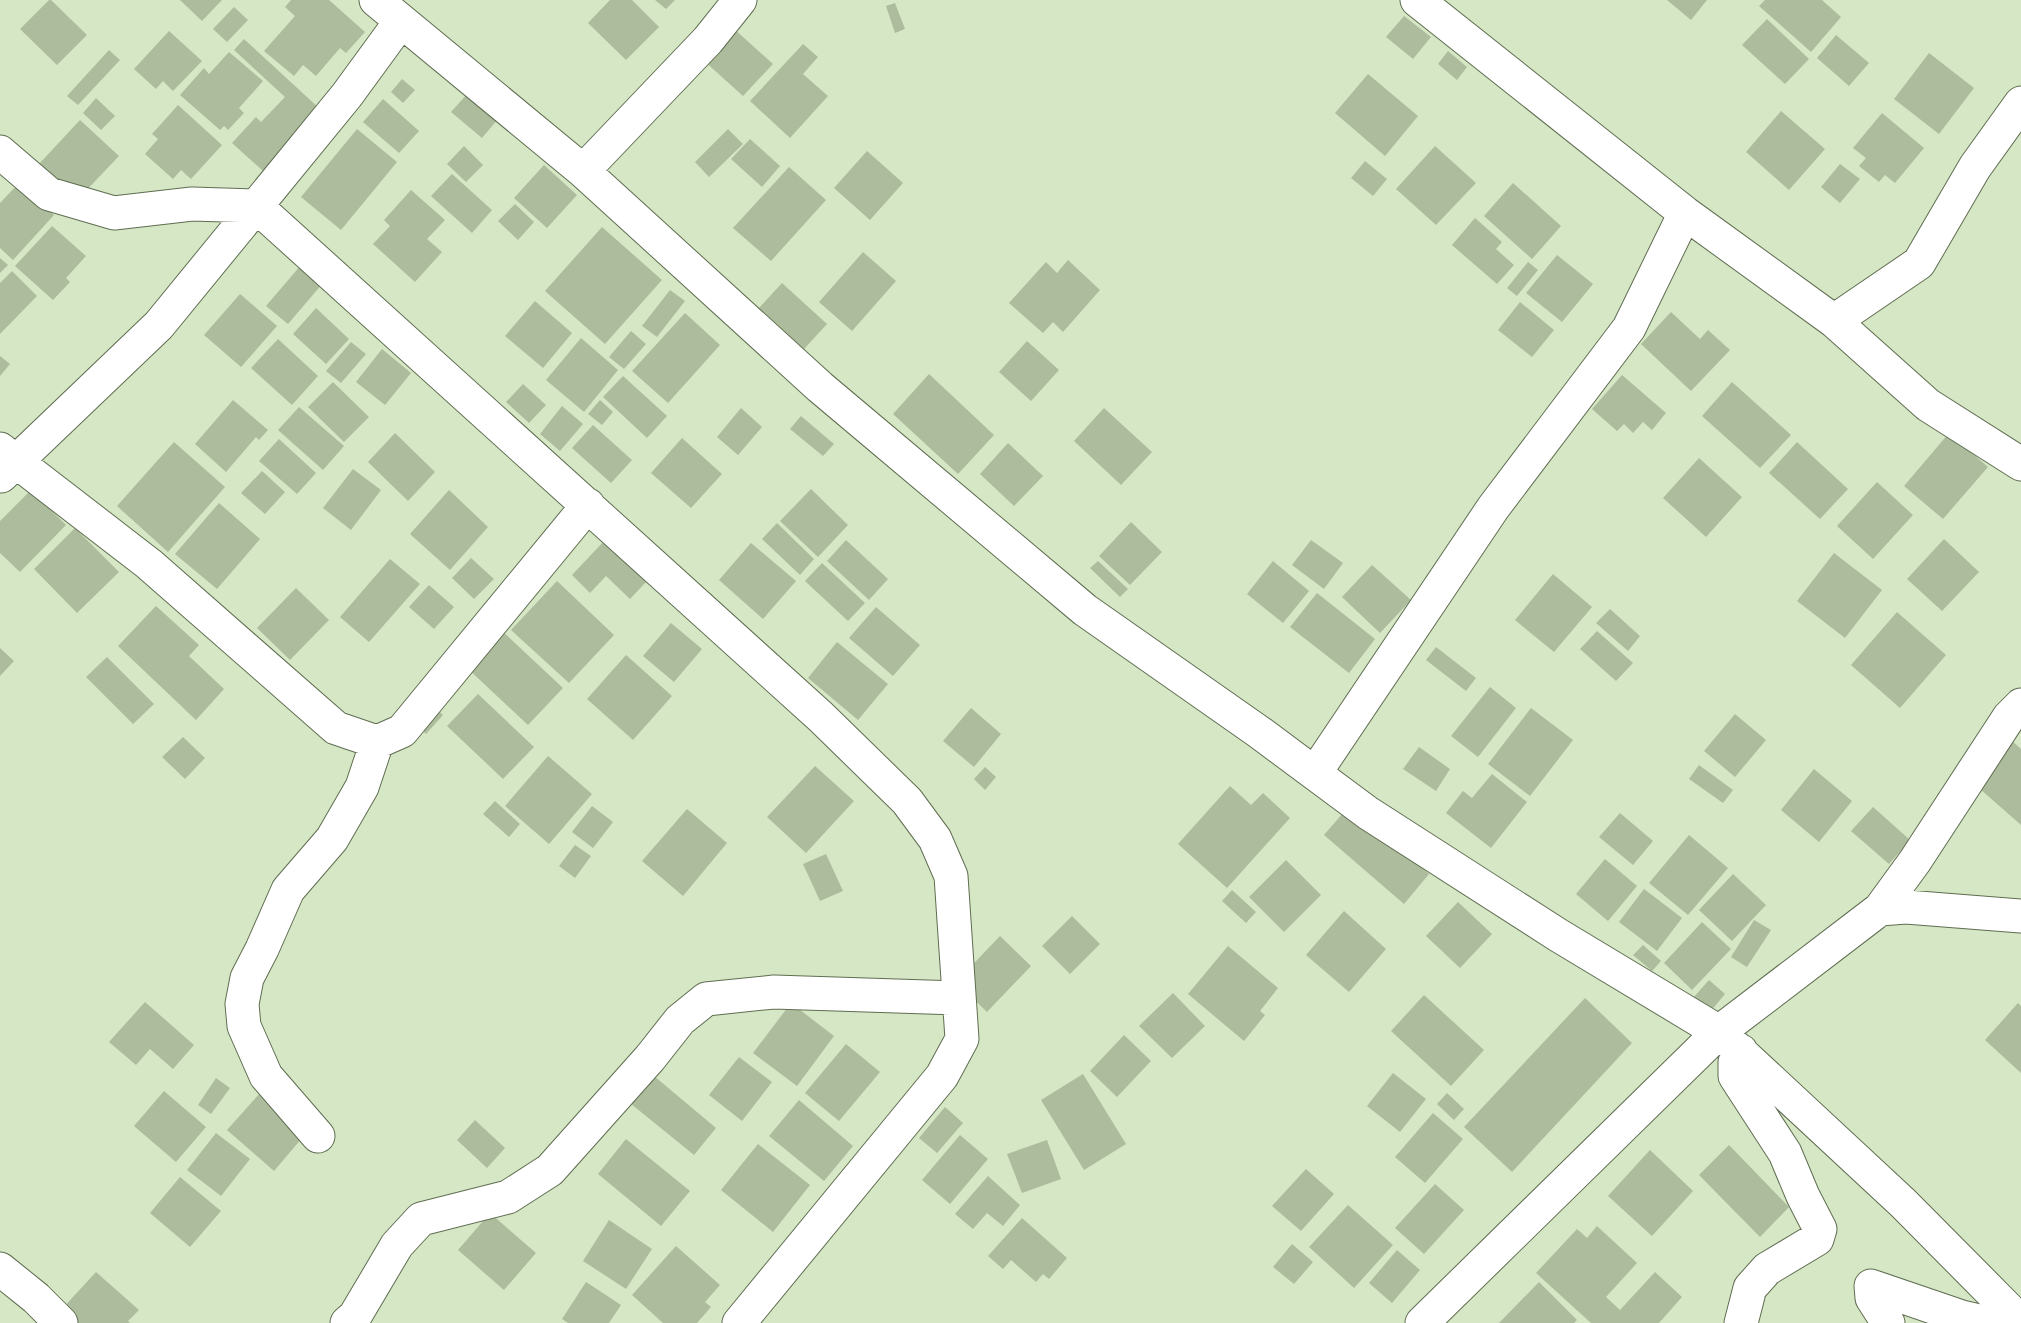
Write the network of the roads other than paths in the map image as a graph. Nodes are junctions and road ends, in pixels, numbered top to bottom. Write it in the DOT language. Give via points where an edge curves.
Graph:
graph roads {
  1 [pos="376,0"];
  2 [pos="740,0"];
  3 [pos="1417,0"];
  4 [pos="401,21"];
  5 [pos="2021,104"];
  6 [pos="0,152"];
  7 [pos="583,171"];
  8 [pos="256,206"];
  9 [pos="1684,213"];
  10 [pos="1834,321"];
  11 [pos="5,463"];
  12 [pos="2021,464"];
  13 [pos="588,505"];
  14 [pos="2021,705"];
  15 [pos="376,742"];
  16 [pos="1315,774"];
  17 [pos="1880,909"];
  18 [pos="2021,916"];
  19 [pos="958,998"];
  20 [pos="1730,1042"];
  21 [pos="318,1136"];
  22 [pos="0,1269"];
  23 [pos="2021,1322"];
  24 [pos="61,1323"];
  25 [pos="347,1323"];
  26 [pos="739,1323"];
  27 [pos="1422,1323"];
  28 [pos="1741,1323"];
  29 [pos="1888,1323"];
  30 [pos="1988,1323"];
  1 -- 4 [label="street"];
  2 -- 7 [label="street" via="708,40"];
  3 -- 9 [label="street"];
  4 -- 7 [label="street"];
  4 -- 8 [label="street" via="347,95"];
  5 -- 10 [label="street" via="1975,167 1919,263"];
  6 -- 8 [label="street" via="49,194 114,213 192,204"];
  7 -- 16 [label="street" via="820,387 1085,610"];
  8 -- 11 [label="street" via="159,325"];
  8 -- 13 [label="street"];
  9 -- 10 [label="street"];
  9 -- 16 [label="street" via="1629,328 1493,508"];
  10 -- 12 [label="street" via="1928,405"];
  11 -- 15 [label="street" via="149,564 336,728"];
  13 -- 15 [label="street" via="402,731"];
  13 -- 19 [label="street" via="821,717 907,801 935,839 951,876"];
  14 -- 17 [label="street" via="2009,717"];
  15 -- 21 [label="street" via="362,787 332,839 288,890 247,978 242,1004 244,1026 266,1076"];
  16 -- 20 [label="street" via="1461,874"];
  17 -- 18 [label="street"];
  17 -- 20 [label="street"];
  19 -- 25 [label="street" via="774,992 706,999 680,1020 550,1170 508,1197 421,1219 397,1245"];
  19 -- 26 [label="street" via="962,1039 942,1076"];
  20 -- 23 [label="street" via="1903,1203"];
  20 -- 27 [label="street"];
  20 -- 28 [label="street" via="1735,1076 1785,1153 1820,1229 1817,1239 1767,1269 1750,1288"];
  22 -- 24 [label="street"];
  29 -- 30 [label="street" via="1872,1298 1871,1286"];
}
